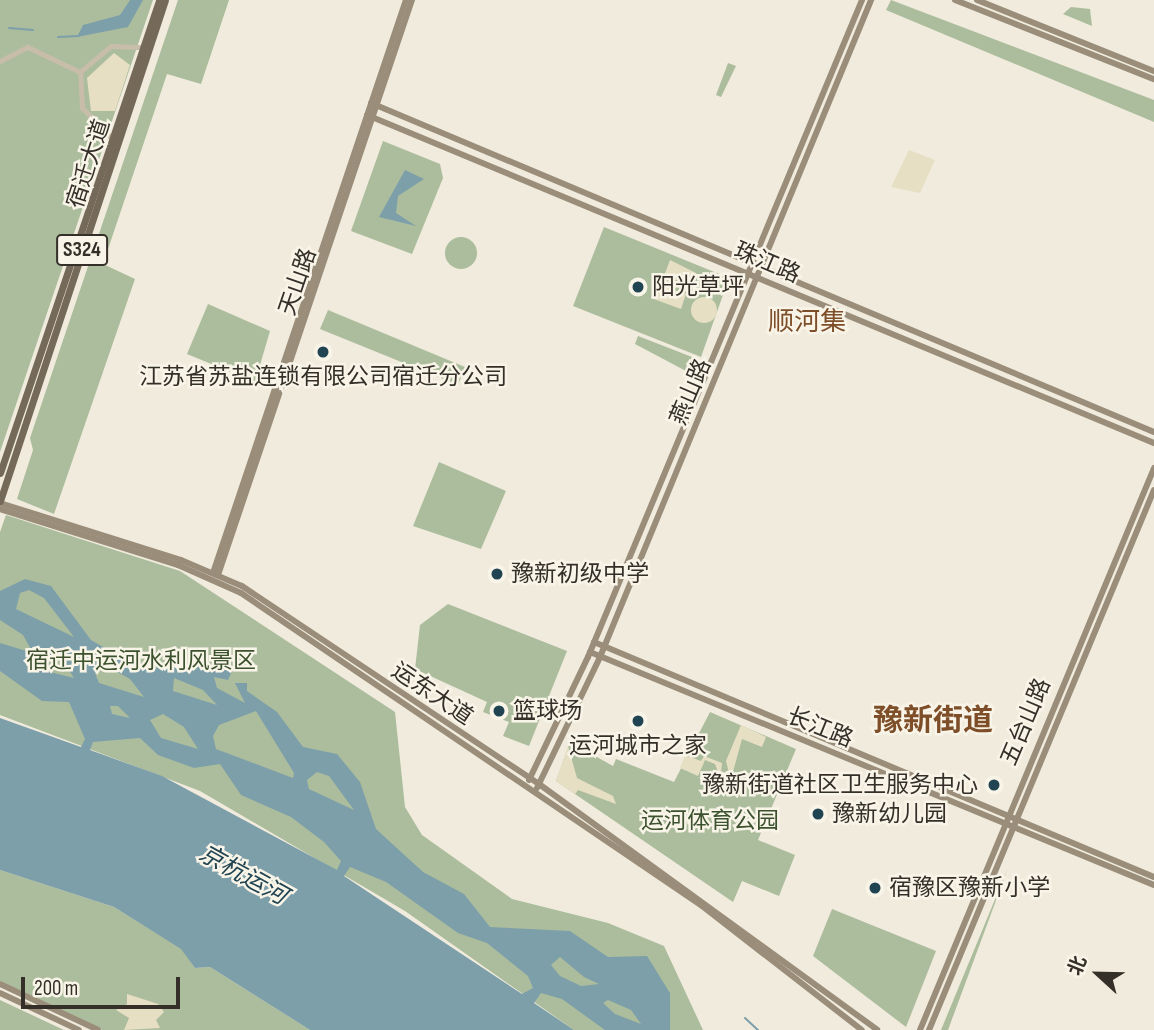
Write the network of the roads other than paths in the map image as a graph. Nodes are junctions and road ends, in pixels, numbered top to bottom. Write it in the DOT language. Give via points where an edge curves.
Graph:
graph roads {
  1 [pos="159,0"];
  2 [pos="165,0"];
  3 [pos="405,0"];
  4 [pos="412,0"];
  5 [pos="862,0"];
  6 [pos="871,0"];
  7 [pos="955,0"];
  8 [pos="977,0"];
  9 [pos="146,48"];
  10 [pos="0,61"];
  11 [pos="1154,71"];
  12 [pos="80,72"];
  13 [pos="1154,79"];
  14 [pos="374,104"];
  15 [pos="370,116"];
  16 [pos="115,140"];
  17 [pos="753,262"];
  18 [pos="762,266"];
  19 [pos="749,274"];
  20 [pos="758,278"];
  21 [pos="1154,432"];
  22 [pos="1154,443"];
  23 [pos="1154,468"];
  24 [pos="0,473"];
  25 [pos="1154,490"];
  26 [pos="0,502"];
  27 [pos="0,509"];
  28 [pos="216,574"];
  29 [pos="594,642"];
  30 [pos="604,647"];
  31 [pos="590,652"];
  32 [pos="600,657"];
  33 [pos="527,783"];
  34 [pos="539,784"];
  35 [pos="535,793"];
  36 [pos="1004,818"];
  37 [pos="1014,823"];
  38 [pos="1154,877"];
  39 [pos="1154,885"];
  40 [pos="0,985"];
  41 [pos="0,993"];
  42 [pos="79,1030"];
  43 [pos="98,1030"];
  44 [pos="862,1030"];
  45 [pos="877,1030"];
  46 [pos="920,1030"];
  47 [pos="929,1030"];
  1 -- 9 [label="main road, 宿迁大道 / S324"];
  2 -- 9 [label="main road, 宿迁大道 / S324"];
  3 -- 14 [label="street, 天山路"];
  4 -- 14 [label="street, 天山路"];
  5 -- 17 [label="street, 燕山路"];
  6 -- 18 [label="street, 燕山路"];
  7 -- 13 [label="street"];
  8 -- 11 [label="street"];
  9 -- 12 [label="street" via="111,46"];
  9 -- 16 [label="main road, 宿迁大道 / S324"];
  10 -- 12 [label="street" via="28,47"];
  12 -- 16 [label="street" via="82,108"];
  14 -- 15 [label="street, 天山路"];
  14 -- 17 [label="street, 珠江路"];
  15 -- 19 [label="street, 珠江路"];
  15 -- 28 [label="street, 天山路"];
  16 -- 24 [label="main road, 宿迁大道 / S324"];
  16 -- 26 [label="main road, 宿迁大道 / S324"];
  17 -- 18 [label="street, 珠江路"];
  17 -- 19 [label="street, 燕山路"];
  18 -- 20 [label="street, 燕山路"];
  18 -- 21 [label="street, 珠江路"];
  19 -- 20 [label="street, 珠江路"];
  19 -- 29 [label="street, 燕山路"];
  20 -- 22 [label="street, 珠江路"];
  20 -- 30 [label="street, 燕山路"];
  23 -- 36 [label="street, 五台山路"];
  25 -- 37 [label="street, 五台山路"];
  26 -- 28 [label="street, 运东大道"];
  27 -- 33 [label="street, 运东大道" via="234,589"];
  28 -- 33 [label="street, 运东大道"];
  29 -- 30 [label="street, 长江路"];
  29 -- 31 [label="street, 燕山路"];
  30 -- 32 [label="street, 燕山路"];
  30 -- 36 [label="street, 长江路"];
  31 -- 32 [label="street, 长江路"];
  31 -- 33 [label="street, 燕山路"];
  32 -- 34 [label="street, 燕山路"];
  32 -- 36 [label="street, 长江路"];
  33 -- 34 [label="street, 运东大道"];
  33 -- 35 [label="street, 运东大道"];
  34 -- 35 [label="street, 燕山路"];
  34 -- 45 [label="street, 运东大道"];
  35 -- 44 [label="street, 运东大道" via="714,915"];
  36 -- 37 [label="street, 长江路"];
  36 -- 46 [label="street, 五台山路"];
  37 -- 38 [label="street, 长江路"];
  37 -- 39 [label="street, 长江路"];
  37 -- 47 [label="street, 五台山路"];
  40 -- 43 [label="street"];
  41 -- 42 [label="street"];
}
